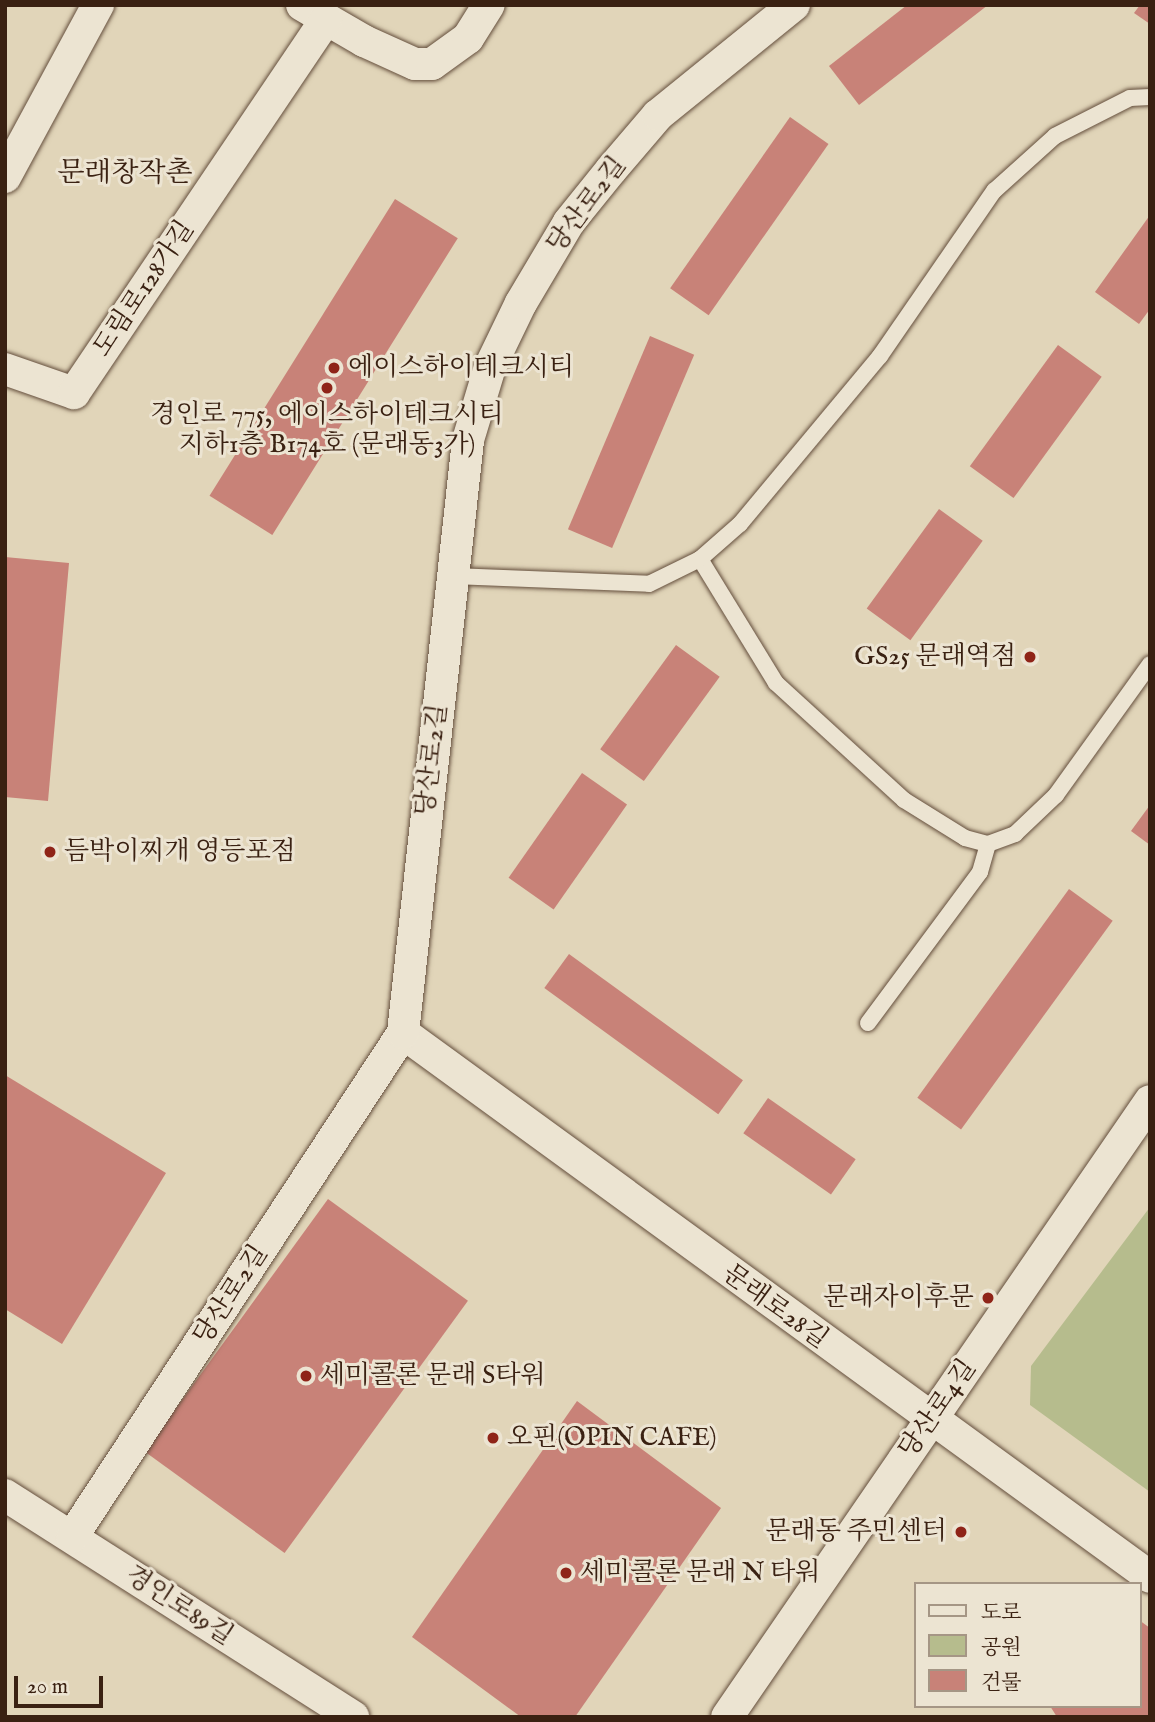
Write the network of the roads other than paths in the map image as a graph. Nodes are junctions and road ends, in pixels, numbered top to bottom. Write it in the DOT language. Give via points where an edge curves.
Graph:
graph roads {
  1 [pos="98,5"];
  2 [pos="489,5"];
  3 [pos="794,5"];
  4 [pos="314,12"];
  5 [pos="1150,97"];
  6 [pos="5,177"];
  7 [pos="5,369"];
  8 [pos="700,559"];
  9 [pos="453,576"];
  10 [pos="1150,664"];
  11 [pos="988,844"];
  12 [pos="868,1023"];
  13 [pos="403,1033"];
  14 [pos="1150,1101"];
  15 [pos="930,1420"];
  16 [pos="5,1494"];
  17 [pos="72,1537"];
  18 [pos="1150,1577"];
  19 [pos="353,1717"];
  20 [pos="727,1717"];
  1 -- 6 [label="street"];
  2 -- 4 [label="street, 도림로128가길" via="468,38 432,64 415,64"];
  3 -- 9 [label="street, 당산로2길" via="658,115 569,222 548,256 489,367 468,440"];
  4 -- 7 [label="street, 도림로128가길" via="74,393"];
  5 -- 8 [label="lane" via="1130,99 1055,136 993,191 880,356 740,524"];
  8 -- 9 [label="lane" via="649,584"];
  8 -- 11 [label="lane" via="776,683 904,800 965,838"];
  9 -- 13 [label="street, 당산로2길"];
  10 -- 11 [label="lane" via="1056,795 1015,834"];
  11 -- 12 [label="lane" via="980,872"];
  13 -- 15 [label="street, 문래로28길"];
  13 -- 17 [label="street, 당산로2길"];
  14 -- 15 [label="street, 당산로4길"];
  15 -- 18 [label="street, 문래로28길"];
  15 -- 20 [label="street, 당산로4길"];
  16 -- 17 [label="street, 경인로89길"];
  17 -- 19 [label="street, 경인로89길"];
}
